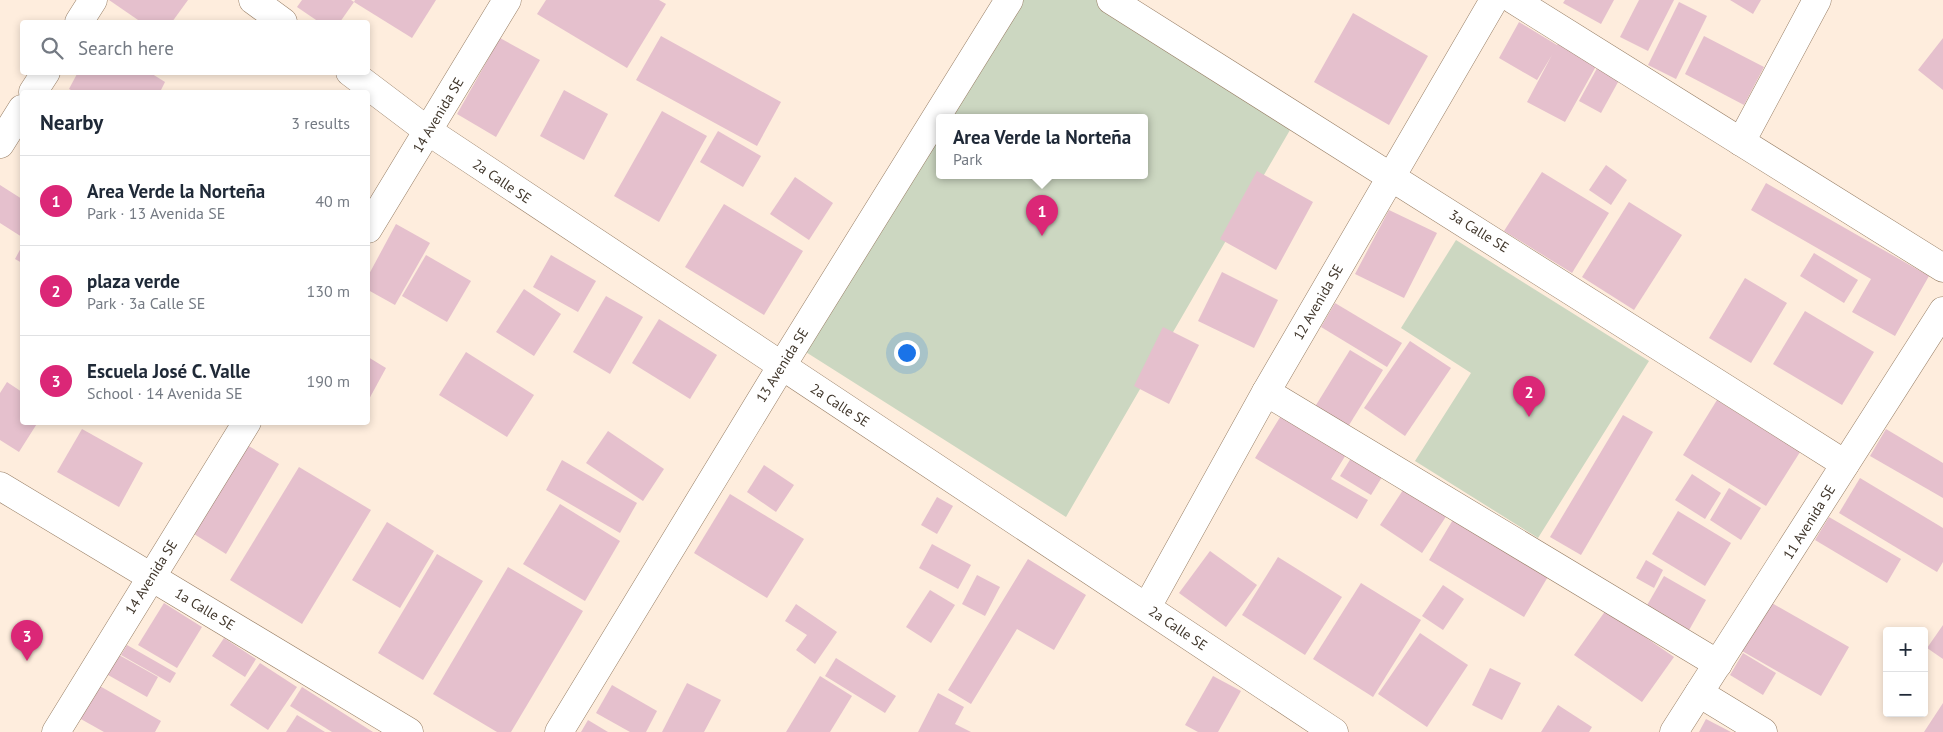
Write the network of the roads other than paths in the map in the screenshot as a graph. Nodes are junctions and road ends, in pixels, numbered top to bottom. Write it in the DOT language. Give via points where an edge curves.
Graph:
graph roads {
  1 [pos="93,0"];
  2 [pos="253,0"];
  3 [pos="507,0"];
  4 [pos="1009,0"];
  5 [pos="1111,0"];
  6 [pos="1494,0"];
  7 [pos="1514,0"];
  8 [pos="1817,0"];
  9 [pos="80,20"];
  10 [pos="280,20"];
  11 [pos="44,75"];
  12 [pos="354,75"];
  13 [pos="34,90"];
  14 [pos="20,112"];
  15 [pos="938,114"];
  16 [pos="936,117"];
  17 [pos="428,131"];
  18 [pos="1741,142"];
  19 [pos="0,144"];
  20 [pos="1392,176"];
  21 [pos="370,226"];
  22 [pos="1943,268"];
  23 [pos="1943,311"];
  24 [pos="780,367"];
  25 [pos="1266,392"];
  26 [pos="245,425"];
  27 [pos="1845,464"];
  28 [pos="0,486"];
  29 [pos="152,577"];
  30 [pos="1147,607"];
  31 [pos="1718,664"];
  32 [pos="1699,693"];
  33 [pos="56,732"];
  34 [pos="409,732"];
  35 [pos="559,732"];
  36 [pos="1334,732"];
  37 [pos="1674,732"];
  38 [pos="1763,732"];
  1 -- 9 [label="street"];
  2 -- 10 [label="street"];
  3 -- 17 [label="street, 14 Avenida SE"];
  4 -- 15 [label="street, 13 Avenida SE"];
  5 -- 20 [label="street, 3a Calle SE"];
  6 -- 20 [label="street, 12 Avenida SE"];
  7 -- 18 [label="street"];
  8 -- 18 [label="street"];
  11 -- 13 [label="street"];
  12 -- 17 [label="street, 2a Calle SE"];
  14 -- 19 [label="street"];
  16 -- 24 [label="street, 13 Avenida SE"];
  17 -- 21 [label="street, 14 Avenida SE"];
  17 -- 24 [label="street, 2a Calle SE"];
  18 -- 22 [label="street"];
  20 -- 25 [label="street, 12 Avenida SE"];
  20 -- 27 [label="street, 3a Calle SE"];
  23 -- 27 [label="street, 11 Avenida SE"];
  24 -- 30 [label="street, 2a Calle SE"];
  24 -- 35 [label="street, 13 Avenida SE"];
  25 -- 30 [label="street, 12 Avenida SE"];
  25 -- 31 [label="street"];
  26 -- 29 [label="street, 14 Avenida SE"];
  27 -- 31 [label="street, 11 Avenida SE"];
  28 -- 29 [label="street, 1a Calle SE"];
  29 -- 33 [label="street, 14 Avenida SE"];
  29 -- 34 [label="street, 1a Calle SE"];
  30 -- 36 [label="street, 2a Calle SE"];
  31 -- 32 [label="street, 11 Avenida SE"];
  32 -- 37 [label="street, 11 Avenida SE"];
  32 -- 38 [label="street"];
}
